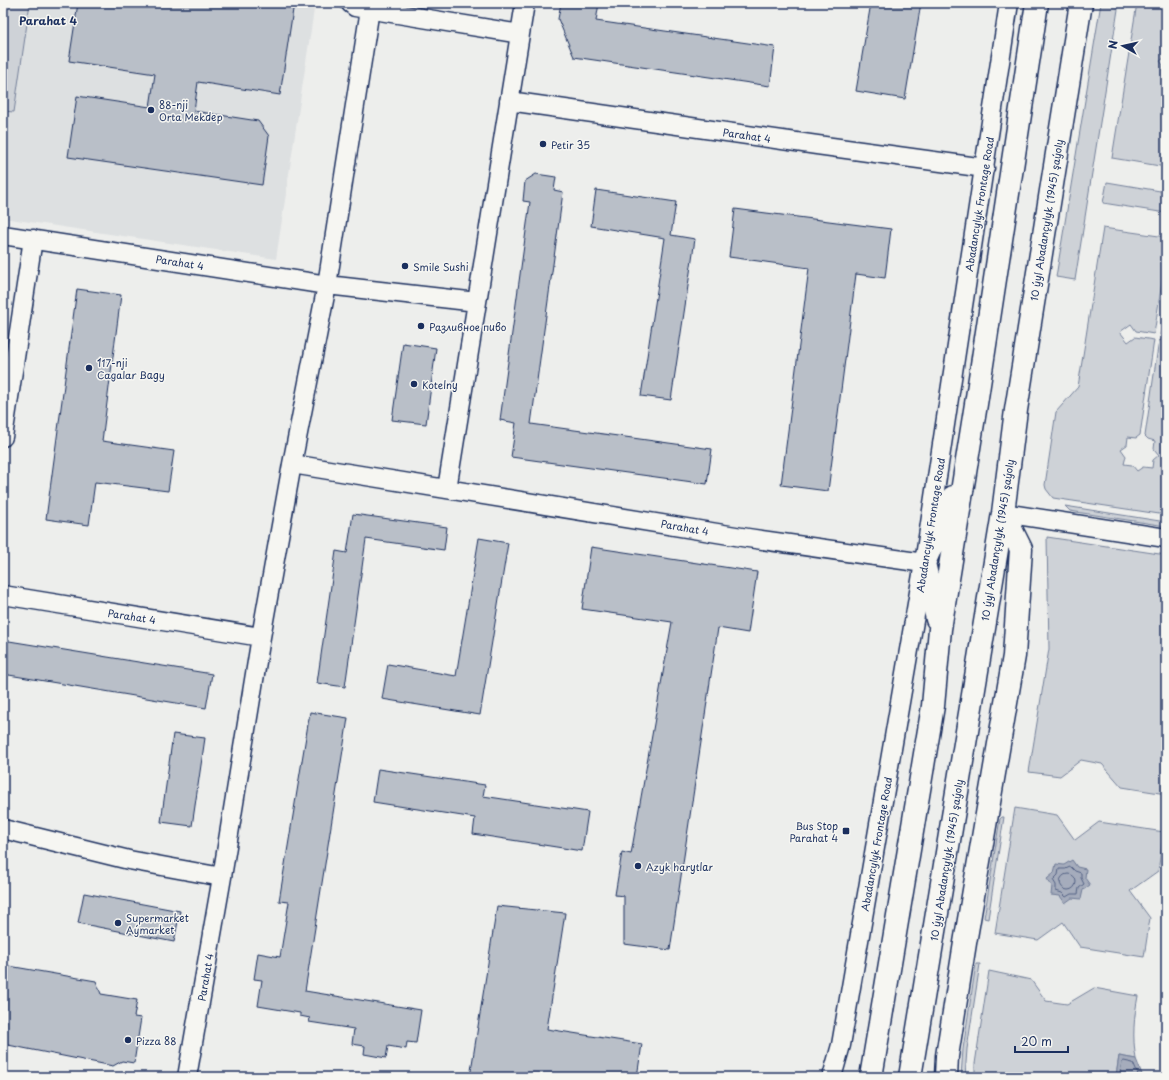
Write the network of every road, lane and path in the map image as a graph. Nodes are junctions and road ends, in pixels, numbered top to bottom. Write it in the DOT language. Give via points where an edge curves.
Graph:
graph roads {
  1 [pos="350,3"];
  2 [pos="525,3"];
  3 [pos="1010,3"];
  4 [pos="1037,3"];
  5 [pos="1081,3"];
  6 [pos="370,8"];
  7 [pos="520,34"];
  8 [pos="510,100"];
  9 [pos="985,168"];
  10 [pos="3,234"];
  11 [pos="33,239"];
  12 [pos="327,285"];
  13 [pos="477,302"];
  14 [pos="3,437"];
  15 [pos="292,464"];
  16 [pos="966,466"];
  17 [pos="447,489"];
  18 [pos="1003,513"];
  19 [pos="1166,538"];
  20 [pos="924,563"];
  21 [pos="3,595"];
  22 [pos="940,630"];
  23 [pos="261,637"];
  24 [pos="3,830"];
  25 [pos="222,877"];
  26 [pos="187,1077"];
  27 [pos="832,1077"];
  28 [pos="871,1077"];
  29 [pos="910,1077"];
  30 [pos="946,1077"];
  1 -- 6 [label="street"];
  2 -- 7 [label="street"];
  3 -- 9 [label="street, Abadancylyk Frontage Road"];
  4 -- 16 [label="main road"];
  5 -- 18 [label="main road, 10 ýyl Abadançylyk (1945) şaýoly" via="1016,410"];
  6 -- 7 [label="street"];
  6 -- 12 [label="street, Parahat 4"];
  7 -- 8 [label="street"];
  8 -- 9 [label="street, Parahat 4"];
  8 -- 13 [label="street"];
  9 -- 20 [label="street, Abadancylyk Frontage Road"];
  10 -- 11 [label="street, Parahat 4"];
  11 -- 12 [label="street, Parahat 4"];
  11 -- 14 [label="street"];
  12 -- 13 [label="street, Parahat 4"];
  12 -- 15 [label="street, Parahat 4"];
  13 -- 17 [label="street"];
  15 -- 17 [label="street, Parahat 4"];
  15 -- 23 [label="street, Parahat 4"];
  16 -- 20 [label="main road"];
  16 -- 22 [label="main road"];
  17 -- 20 [label="street, Parahat 4" via="748,538"];
  18 -- 19 [label="street"];
  18 -- 29 [label="main road, 10 ýyl Abadançylyk (1945) şaýoly"];
  18 -- 30 [label="main road" via="1021,549 1014,656 965,943"];
  20 -- 22 [label="main road"];
  20 -- 27 [label="street, Abadancylyk Frontage Road" via="841,1045"];
  21 -- 23 [label="street, Parahat 4"];
  22 -- 28 [label="main road" via="933,706"];
  23 -- 25 [label="street, Parahat 4"];
  24 -- 25 [label="street" via="128,860"];
  25 -- 26 [label="street, Parahat 4"];
}
